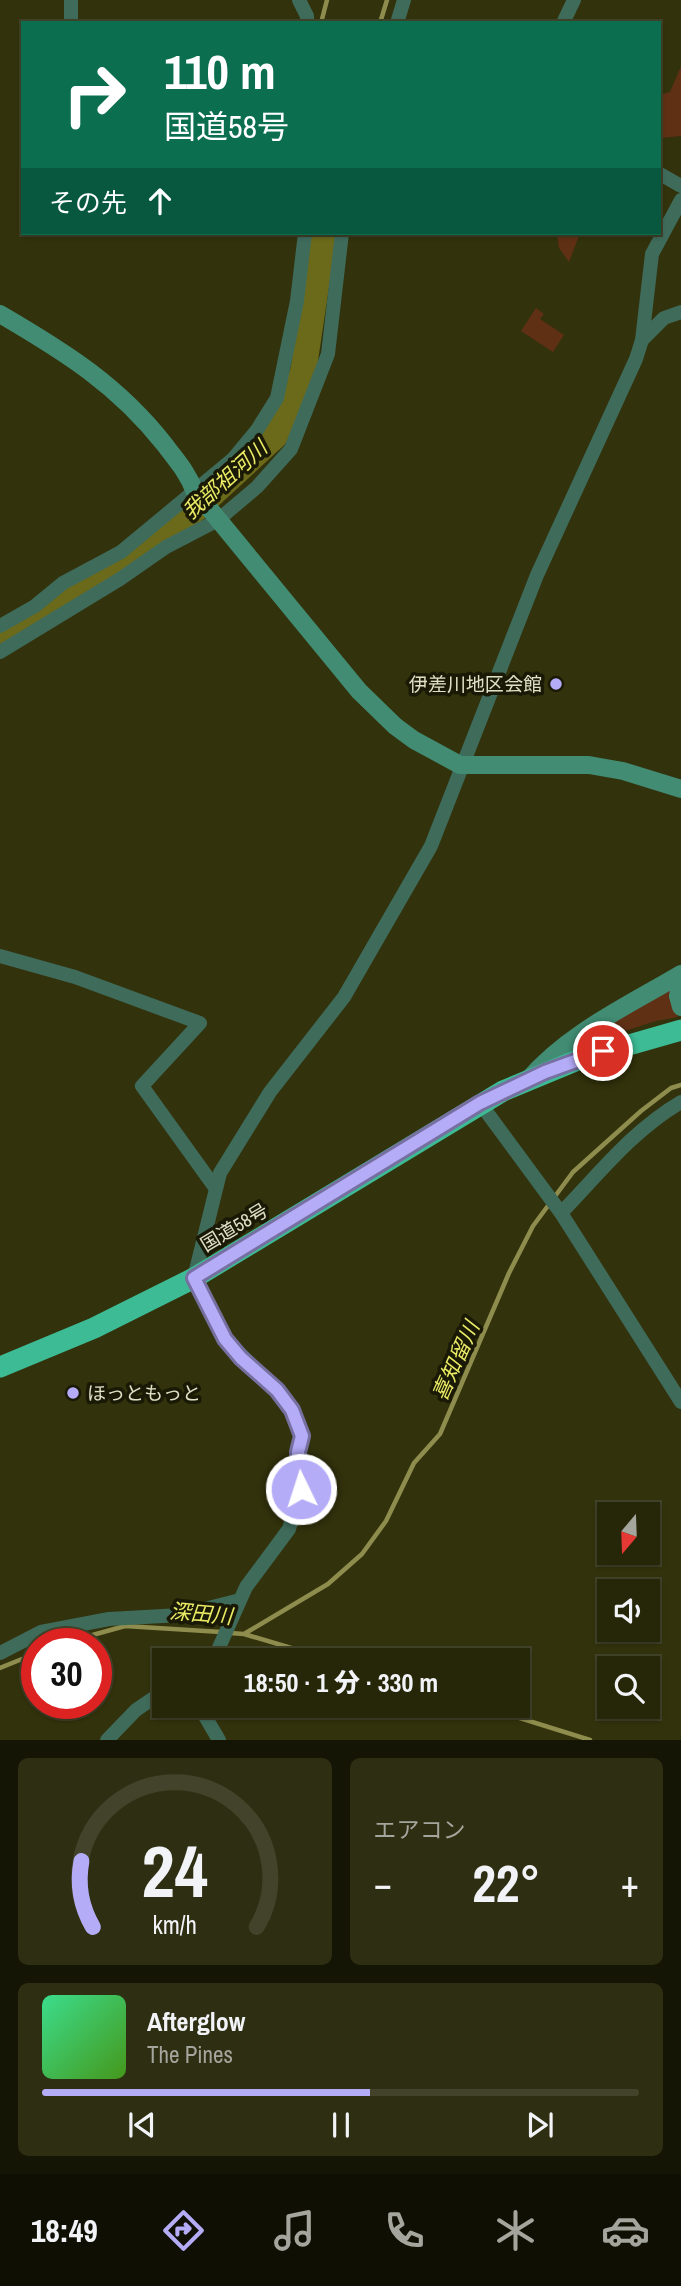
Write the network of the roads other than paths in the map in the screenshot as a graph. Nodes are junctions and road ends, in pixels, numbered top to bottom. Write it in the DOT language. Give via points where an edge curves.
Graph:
graph roads {
  1 [pos="71,0"];
  2 [pos="299,0"];
  3 [pos="404,0"];
  4 [pos="574,0"];
  5 [pos="71,21"];
  6 [pos="307,21"];
  7 [pos="398,21"];
  8 [pos="564,21"];
  9 [pos="661,175"];
  10 [pos="681,186"];
  11 [pos="681,200"];
  12 [pos="305,235"];
  13 [pos="342,235"];
  14 [pos="681,312"];
  15 [pos="0,314"];
  16 [pos="642,340"];
  17 [pos="195,492"];
  18 [pos="215,516"];
  19 [pos="0,626"];
  20 [pos="0,652"];
  21 [pos="460,765"];
  22 [pos="681,789"];
  23 [pos="0,956"];
  24 [pos="681,974"];
  25 [pos="681,982"];
  26 [pos="681,1007"];
  27 [pos="681,1030"];
  28 [pos="527,1081"];
  29 [pos="681,1102"];
  30 [pos="480,1103"];
  31 [pos="216,1189"];
  32 [pos="559,1211"];
  33 [pos="194,1278"];
  34 [pos="0,1367"];
  35 [pos="681,1402"];
  36 [pos="238,1604"];
  37 [pos="219,1648"];
  38 [pos="0,1653"];
  39 [pos="152,1699"];
  40 [pos="206,1718"];
  41 [pos="107,1740"];
  42 [pos="219,1740"];
  1 -- 5 [label="street"];
  2 -- 6 [label="street"];
  3 -- 7 [label="street"];
  4 -- 8 [label="street"];
  9 -- 10 [label="street"];
  11 -- 16 [label="street" via="652,254"];
  12 -- 17 [label="street" via="277,398 233,459"];
  13 -- 18 [label="street" via="328,354 291,449 257,487"];
  14 -- 16 [label="street" via="664,318"];
  15 -- 17 [label="street" via="103,380 148,424 189,477"];
  16 -- 21 [label="street" via="537,575"];
  17 -- 18 [label="street"];
  17 -- 19 [label="street" via="121,552 63,583"];
  18 -- 20 [label="street"];
  18 -- 21 [label="street" via="359,691 395,726"];
  21 -- 22 [label="street" via="589,765"];
  21 -- 31 [label="street" via="431,846 409,888 344,997 241,1136 219,1173"];
  23 -- 31 [label="street" via="75,977 200,1023 142,1086"];
  24 -- 28 [label="street" via="569,1041 549,1055"];
  25 -- 26 [label="street"];
  27 -- 28 [label="highway, 国道58号" via="580,1059"];
  28 -- 30 [label="highway, 国道58号"];
  29 -- 32 [label="street" via="634,1136"];
  30 -- 32 [label="street"];
  30 -- 33 [label="highway, 国道58号"];
  31 -- 33 [label="street"];
  32 -- 35 [label="street"];
  33 -- 34 [label="highway, 国道58号" via="94,1328"];
  33 -- 36 [label="street" via="225,1339 277,1390 292,1410 302,1436 298,1452 301,1489 289,1529"];
  36 -- 37 [label="street"];
  36 -- 38 [label="street" via="181,1615 109,1619 41,1633"];
  39 -- 41 [label="street"];
  40 -- 42 [label="street"];
}
